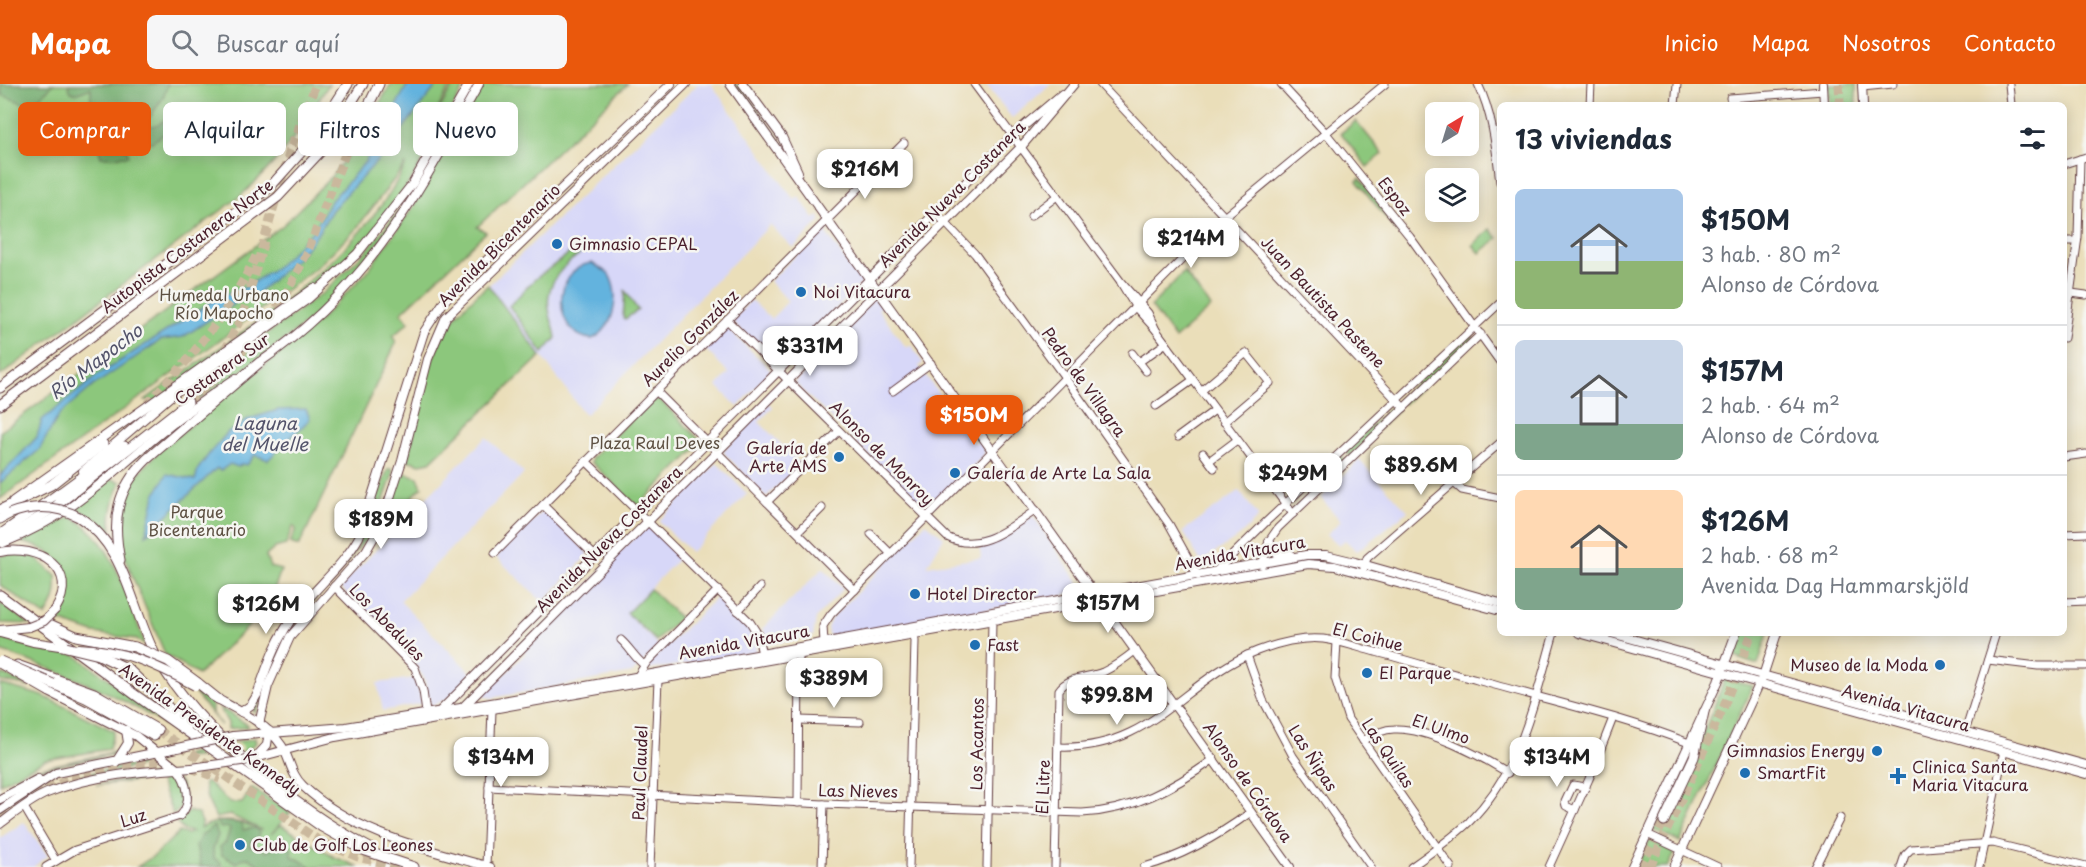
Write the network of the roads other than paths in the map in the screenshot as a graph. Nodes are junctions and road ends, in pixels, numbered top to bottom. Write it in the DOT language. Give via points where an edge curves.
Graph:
graph roads {
  1 [pos="348,84"];
  2 [pos="363,84"];
  3 [pos="378,84"];
  4 [pos="469,84"];
  5 [pos="479,84"];
  6 [pos="670,84"];
  7 [pos="686,84"];
  8 [pos="730,84"];
  9 [pos="743,84"];
  10 [pos="974,84"];
  11 [pos="1100,84"];
  12 [pos="1281,84"];
  13 [pos="1385,84"];
  14 [pos="1478,84"];
  15 [pos="1591,84"];
  16 [pos="1677,84"];
  17 [pos="1893,84"];
  18 [pos="2009,84"];
  19 [pos="1862,86"];
  20 [pos="1071,87"];
  21 [pos="1823,87"];
  22 [pos="1730,98"];
  23 [pos="369,102"];
  24 [pos="1590,102"];
  25 [pos="1675,102"];
  26 [pos="1824,102"];
  27 [pos="1863,102"];
  28 [pos="2011,102"];
  29 [pos="1326,133"];
  30 [pos="1012,136"];
  31 [pos="904,142"];
  32 [pos="1021,147"];
  33 [pos="781,148"];
  34 [pos="1497,156"];
  35 [pos="2083,158"];
  36 [pos="2067,163"];
  37 [pos="1057,196"];
  38 [pos="936,213"];
  39 [pos="1031,215"];
  40 [pos="1224,217"];
  41 [pos="828,218"];
  42 [pos="945,222"];
  43 [pos="2086,236"];
  44 [pos="2078,239"];
  45 [pos="2067,241"];
  46 [pos="341,268"];
  47 [pos="871,279"];
  48 [pos="879,290"];
  49 [pos="2068,292"];
  50 [pos="2086,295"];
  51 [pos="1138,306"];
  52 [pos="1497,306"];
  53 [pos="727,320"];
  54 [pos="1476,324"];
  55 [pos="1481,334"];
  56 [pos="1166,343"];
  57 [pos="1132,353"];
  58 [pos="1497,358"];
  59 [pos="260,362"];
  60 [pos="1139,362"];
  61 [pos="931,363"];
  62 [pos="779,371"];
  63 [pos="1146,371"];
  64 [pos="1066,379"];
  65 [pos="788,380"];
  66 [pos="1193,380"];
  67 [pos="0,388"];
  68 [pos="656,391"];
  69 [pos="893,391"];
  70 [pos="1201,391"];
  71 [pos="1396,399"];
  72 [pos="0,405"];
  73 [pos="1156,406"];
  74 [pos="1404,408"];
  75 [pos="1215,410"];
  76 [pos="1224,422"];
  77 [pos="839,430"];
  78 [pos="1179,437"];
  79 [pos="1237,440"];
  80 [pos="708,443"];
  81 [pos="103,444"];
  82 [pos="1497,446"];
  83 [pos="1345,447"];
  84 [pos="717,452"];
  85 [pos="994,452"];
  86 [pos="1203,453"];
  87 [pos="2086,454"];
  88 [pos="1353,457"];
  89 [pos="2067,457"];
  90 [pos="586,461"];
  91 [pos="1209,461"];
  92 [pos="1214,468"];
  93 [pos="1455,483"];
  94 [pos="56,496"];
  95 [pos="1293,496"];
  96 [pos="1497,497"];
  97 [pos="767,502"];
  98 [pos="1285,504"];
  99 [pos="543,505"];
  100 [pos="1301,506"];
  101 [pos="822,508"];
  102 [pos="1035,510"];
  103 [pos="639,512"];
  104 [pos="1276,512"];
  105 [pos="2,513"];
  106 [pos="1293,513"];
  107 [pos="927,518"];
  108 [pos="648,521"];
  109 [pos="1286,521"];
  110 [pos="798,532"];
  111 [pos="2086,533"];
  112 [pos="0,534"];
  113 [pos="871,534"];
  114 [pos="2067,534"];
  115 [pos="1269,541"];
  116 [pos="0,543"];
  117 [pos="0,552"];
  118 [pos="495,553"];
  119 [pos="891,554"];
  120 [pos="1306,555"];
  121 [pos="595,556"];
  122 [pos="1263,562"];
  123 [pos="1364,564"];
  124 [pos="123,572"];
  125 [pos="1215,572"];
  126 [pos="1255,574"];
  127 [pos="1364,574"];
  128 [pos="1198,576"];
  129 [pos="334,586"];
  130 [pos="760,587"];
  131 [pos="718,590"];
  132 [pos="855,590"];
  133 [pos="2,596"];
  134 [pos="1099,598"];
  135 [pos="2086,601"];
  136 [pos="1497,602"];
  137 [pos="2067,602"];
  138 [pos="1497,610"];
  139 [pos="738,611"];
  140 [pos="537,615"];
  141 [pos="548,620"];
  142 [pos="992,621"];
  143 [pos="0,631"];
  144 [pos="913,631"];
  145 [pos="1553,636"];
  146 [pos="1591,636"];
  147 [pos="1620,636"];
  148 [pos="1735,636"];
  149 [pos="1776,636"];
  150 [pos="1995,636"];
  151 [pos="621,640"];
  152 [pos="1337,642"];
  153 [pos="824,643"];
  154 [pos="807,646"];
  155 [pos="66,647"];
  156 [pos="1136,650"];
  157 [pos="762,654"];
  158 [pos="1247,655"];
  159 [pos="799,656"];
  160 [pos="1988,660"];
  161 [pos="0,662"];
  162 [pos="644,665"];
  163 [pos="2086,666"];
  164 [pos="1723,669"];
  165 [pos="637,677"];
  166 [pos="1762,679"];
  167 [pos="658,680"];
  168 [pos="197,685"];
  169 [pos="482,686"];
  170 [pos="51,688"];
  171 [pos="1536,697"];
  172 [pos="218,699"];
  173 [pos="1175,705"];
  174 [pos="492,706"];
  175 [pos="462,708"];
  176 [pos="241,712"];
  177 [pos="1704,712"];
  178 [pos="426,713"];
  179 [pos="441,714"];
  180 [pos="1613,718"];
  181 [pos="799,720"];
  182 [pos="860,722"];
  183 [pos="260,724"];
  184 [pos="126,730"];
  185 [pos="269,731"];
  186 [pos="1965,732"];
  187 [pos="1363,741"];
  188 [pos="1689,743"];
  189 [pos="303,744"];
  190 [pos="1058,747"];
  191 [pos="214,750"];
  192 [pos="284,750"];
  193 [pos="2004,751"];
  194 [pos="163,752"];
  195 [pos="255,758"];
  196 [pos="1214,759"];
  197 [pos="116,762"];
  198 [pos="2086,765"];
  199 [pos="290,766"];
  200 [pos="177,769"];
  201 [pos="56,773"];
  202 [pos="1508,773"];
  203 [pos="2086,774"];
  204 [pos="489,787"];
  205 [pos="1586,787"];
  206 [pos="46,794"];
  207 [pos="653,795"];
  208 [pos="0,799"];
  209 [pos="798,803"];
  210 [pos="824,804"];
  211 [pos="910,805"];
  212 [pos="24,807"];
  213 [pos="0,810"];
  214 [pos="989,810"];
  215 [pos="1575,810"];
  216 [pos="1055,812"];
  217 [pos="1251,812"];
  218 [pos="1840,818"];
  219 [pos="1664,820"];
  220 [pos="0,824"];
  221 [pos="1647,834"];
  222 [pos="1984,844"];
  223 [pos="1437,848"];
  224 [pos="1682,850"];
  225 [pos="2050,857"];
  226 [pos="56,861"];
  227 [pos="488,866"];
  228 [pos="2086,866"];
  229 [pos="46,867"];
  230 [pos="412,867"];
  231 [pos="650,867"];
  232 [pos="822,867"];
  233 [pos="909,867"];
  234 [pos="987,867"];
  235 [pos="1055,867"];
  236 [pos="1144,867"];
  237 [pos="1290,867"];
  238 [pos="1371,867"];
  239 [pos="1411,867"];
  240 [pos="1451,867"];
  241 [pos="1549,867"];
  242 [pos="1632,867"];
  243 [pos="1674,867"];
  244 [pos="1718,867"];
  245 [pos="1815,867"];
  246 [pos="1901,867"];
  247 [pos="1979,867"];
  248 [pos="2048,867"];
  1 -- 67 [label="highway, Autopista Costanera Norte" via="312,140 270,187"];
  2 -- 72 [label="highway, Autopista Costanera Norte" via="322,150 278,197"];
  3 -- 23 [label="highway"];
  4 -- 46 [label="main road, Costanera Sur" via="400,203"];
  5 -- 59 [label="main road, Costanera Sur" via="421,188 372,261 322,313"];
  6 -- 176 [label="main road, Avenida Bicentenario" via="433,315 352,550 282,632 255,699"];
  7 -- 129 [label="main road, Avenida Bicentenario" via="446,317 428,359 400,468 377,532"];
  8 -- 33 [label="main road, Alonso de Córdova"];
  9 -- 33 [label="main road, Alonso de Córdova" via="782,137"];
  10 -- 30 [label="street"];
  11 -- 40 [label="street, Juan Bautista Pastene"];
  12 -- 29 [label="street, Espoz"];
  13 -- 29 [label="street"];
  14 -- 34 [label="street" via="1486,100"];
  15 -- 24 [label="street"];
  16 -- 25 [label="street"];
  17 -- 19 [label="street"];
  18 -- 28 [label="street"];
  19 -- 27 [label="main road"];
  20 -- 30 [label="main road, Avenida Nueva Costanera"];
  20 -- 32 [label="main road, Avenida Nueva Costanera"];
  21 -- 22 [label="street"];
  21 -- 26 [label="main road"];
  29 -- 40 [label="street"];
  29 -- 54 [label="street, Espoz"];
  30 -- 32 [label="street"];
  30 -- 38 [label="main road, Avenida Nueva Costanera"];
  31 -- 41 [label="street, Aurelio González"];
  32 -- 37 [label="street"];
  32 -- 42 [label="main road, Avenida Nueva Costanera"];
  33 -- 41 [label="main road, Alonso de Córdova"];
  35 -- 36 [label="street"];
  35 -- 44 [label="street"];
  37 -- 39 [label="street"];
  37 -- 51 [label="street"];
  38 -- 42 [label="street, Pedro de Villagra"];
  38 -- 47 [label="main road, Avenida Nueva Costanera"];
  40 -- 51 [label="street"];
  40 -- 71 [label="street, Juan Bautista Pastene"];
  41 -- 47 [label="main road, Alonso de Córdova"];
  41 -- 53 [label="street, Aurelio González"];
  42 -- 48 [label="main road, Avenida Nueva Costanera"];
  42 -- 64 [label="street, Pedro de Villagra" via="975,254"];
  43 -- 44 [label="street"];
  44 -- 45 [label="street"];
  44 -- 49 [label="street"];
  46 -- 94 [label="main road, Costanera Sur" via="295,309 172,395"];
  46 -- 105 [label="main road, Costanera Sur"];
  47 -- 48 [label="main road, Alonso de Córdova"];
  47 -- 62 [label="main road, Avenida Nueva Costanera"];
  48 -- 61 [label="main road, Alonso de Córdova"];
  48 -- 65 [label="main road, Avenida Nueva Costanera"];
  49 -- 50 [label="street"];
  51 -- 56 [label="street"];
  51 -- 64 [label="street"];
  52 -- 54 [label="street"];
  53 -- 62 [label="street, Alonso de Monroy"];
  53 -- 68 [label="street, Aurelio González"];
  54 -- 55 [label="street, Espoz"];
  54 -- 71 [label="street"];
  55 -- 58 [label="street, Espoz"];
  55 -- 74 [label="street"];
  56 -- 60 [label="street"];
  56 -- 66 [label="street"];
  57 -- 60 [label="street"];
  59 -- 116 [label="main road, Costanera Sur" via="176,420 69,511"];
  59 -- 124 [label="highway" via="147,459 127,482 116,511 116,542"];
  60 -- 63 [label="street"];
  61 -- 69 [label="street"];
  61 -- 85 [label="main road, Alonso de Córdova"];
  62 -- 65 [label="street, Alonso de Monroy"];
  62 -- 80 [label="main road, Avenida Nueva Costanera"];
  64 -- 85 [label="street"];
  64 -- 128 [label="street, Pedro de Villagra" via="1169,524"];
  65 -- 77 [label="street, Alonso de Monroy"];
  65 -- 84 [label="main road, Avenida Nueva Costanera"];
  66 -- 70 [label="street"];
  66 -- 73 [label="street"];
  68 -- 80 [label="street"];
  68 -- 90 [label="street, Aurelio González"];
  70 -- 75 [label="street"];
  70 -- 76 [label="street" via="1246,353 1270,383"];
  71 -- 74 [label="street, Juan Bautista Pastene"];
  71 -- 83 [label="street"];
  74 -- 88 [label="street"];
  75 -- 76 [label="street"];
  75 -- 78 [label="street"];
  76 -- 79 [label="street"];
  77 -- 97 [label="street"];
  77 -- 107 [label="street, Alonso de Monroy"];
  79 -- 91 [label="street"];
  79 -- 98 [label="street"];
  80 -- 84 [label="street"];
  80 -- 103 [label="main road, Avenida Nueva Costanera"];
  81 -- 105 [label="highway" via="51,486"];
  82 -- 93 [label="street"];
  83 -- 88 [label="street"];
  83 -- 95 [label="street"];
  84 -- 97 [label="street"];
  84 -- 108 [label="main road, Avenida Nueva Costanera"];
  85 -- 102 [label="main road, Alonso de Córdova"];
  85 -- 107 [label="street"];
  86 -- 91 [label="street"];
  87 -- 89 [label="street"];
  88 -- 100 [label="street"];
  90 -- 99 [label="street, Aurelio González"];
  90 -- 103 [label="street"];
  91 -- 92 [label="street"];
  93 -- 96 [label="street" via="1462,490"];
  93 -- 123 [label="street"];
  94 -- 112 [label="main road, Costanera Sur"];
  94 -- 116 [label="highway" via="186,400 52,509"];
  95 -- 98 [label="street"];
  95 -- 100 [label="street" via="1293,503"];
  97 -- 110 [label="street"];
  98 -- 104 [label="street"];
  98 -- 106 [label="street"];
  99 -- 118 [label="street, Aurelio González"];
  99 -- 121 [label="street"];
  100 -- 106 [label="street"];
  101 -- 110 [label="street"];
  102 -- 107 [label="street, Alonso de Monroy" via="1000,534 968,542 947,537"];
  102 -- 134 [label="main road, Alonso de Córdova"];
  103 -- 108 [label="street"];
  103 -- 121 [label="main road, Avenida Nueva Costanera"];
  104 -- 109 [label="street" via="1283,512"];
  104 -- 125 [label="street"];
  105 -- 124 [label="highway, bridge" via="45,507 79,517 104,539"];
  106 -- 109 [label="street"];
  107 -- 119 [label="street"];
  108 -- 131 [label="street"];
  108 -- 141 [label="main road, Avenida Nueva Costanera"];
  109 -- 115 [label="street"];
  110 -- 132 [label="street"];
  111 -- 114 [label="street"];
  113 -- 119 [label="street"];
  115 -- 120 [label="main road" via="1276,553"];
  115 -- 122 [label="street"];
  117 -- 143 [label="main road, bridge" via="31,551 53,564 63,586 60,601 44,621"];
  119 -- 132 [label="street"];
  120 -- 122 [label="main road, Avenida Vitacura"];
  120 -- 123 [label="main road, Avenida Vitacura" via="1326,555"];
  121 -- 140 [label="main road, Avenida Nueva Costanera"];
  122 -- 125 [label="main road, Avenida Vitacura"];
  122 -- 126 [label="street"];
  123 -- 127 [label="street"];
  123 -- 136 [label="main road, Avenida Vitacura"];
  124 -- 230 [label="highway" via="157,658 208,725 319,816 363,844"];
  125 -- 128 [label="main road, Avenida Vitacura"];
  126 -- 127 [label="main road, Avenida Vitacura" via="1319,564"];
  126 -- 134 [label="main road, Avenida Vitacura"];
  127 -- 138 [label="main road, Avenida Vitacura"];
  128 -- 134 [label="main road, Avenida Vitacura"];
  129 -- 178 [label="street, Los Abedules" via="415,668"];
  129 -- 183 [label="main road, Avenida Bicentenario" via="285,647 268,686"];
  130 -- 139 [label="street"];
  131 -- 139 [label="street"];
  131 -- 162 [label="street"];
  132 -- 153 [label="street" via="826,620"];
  133 -- 168 [label="highway, bridge" via="65,632 135,647 168,661"];
  133 -- 191 [label="highway, Avenida Presidente Kennedy"];
  134 -- 142 [label="main road, Avenida Vitacura"];
  134 -- 144 [label="main road, Avenida Vitacura"];
  134 -- 156 [label="main road, Alonso de Córdova"];
  135 -- 137 [label="street"];
  139 -- 157 [label="street" via="754,627"];
  140 -- 141 [label="main road"];
  140 -- 179 [label="main road, Avenida Nueva Costanera"];
  141 -- 169 [label="main road, Avenida Nueva Costanera"];
  142 -- 144 [label="main road, Avenida Vitacura"];
  142 -- 214 [label="street, Los Acantos"];
  143 -- 155 [label="main road"];
  144 -- 153 [label="main road, Avenida Vitacura"];
  144 -- 159 [label="main road, Avenida Vitacura"];
  144 -- 211 [label="street"];
  145 -- 171 [label="street"];
  146 -- 164 [label="main road, Avenida Vitacura"];
  147 -- 164 [label="main road, Avenida Vitacura"];
  148 -- 164 [label="main road"];
  149 -- 166 [label="main road"];
  150 -- 160 [label="street"];
  151 -- 162 [label="street"];
  152 -- 158 [label="street, El Coihue" via="1294,640"];
  152 -- 171 [label="street, El Coihue"];
  152 -- 187 [label="street, Las Quilas" via="1337,687 1344,710"];
  153 -- 154 [label="main road, Avenida Vitacura"];
  154 -- 157 [label="main road, Avenida Vitacura"];
  154 -- 159 [label="main road"];
  155 -- 168 [label="main road, bridge" via="119,652"];
  155 -- 191 [label="highway, bridge" via="99,655 128,669"];
  156 -- 173 [label="main road, Alonso de Córdova"];
  156 -- 190 [label="street, El Litre" via="1102,673 1061,686"];
  157 -- 165 [label="main road, Avenida Vitacura"];
  158 -- 173 [label="street, El Coihue"];
  158 -- 238 [label="street, Las Ñipas" via="1263,699 1293,756"];
  159 -- 167 [label="main road, Avenida Vitacura"];
  159 -- 181 [label="street"];
  160 -- 163 [label="street"];
  160 -- 186 [label="street"];
  161 -- 170 [label="highway, bridge"];
  161 -- 170 [label="highway, Avenida Presidente Kennedy" via="39,671 94,693 156,733 86,698"];
  162 -- 165 [label="street"];
  164 -- 166 [label="main road, Avenida Vitacura"];
  164 -- 177 [label="main road"];
  165 -- 174 [label="main road, Avenida Vitacura"];
  166 -- 186 [label="main road, Avenida Vitacura"];
  166 -- 193 [label="main road, Avenida Vitacura"];
  166 -- 224 [label="main road"];
  167 -- 174 [label="main road, Avenida Vitacura"];
  167 -- 207 [label="street, Paul Claudel"];
  168 -- 172 [label="highway"];
  169 -- 174 [label="main road" via="482,697"];
  169 -- 175 [label="main road, Avenida Nueva Costanera"];
  170 -- 184 [label="main road"];
  171 -- 180 [label="street, El Coihue"];
  171 -- 202 [label="street"];
  172 -- 176 [label="main road"];
  173 -- 190 [label="street, El Coihue" via="1115,740 1082,748"];
  173 -- 196 [label="main road, Alonso de Córdova"];
  174 -- 175 [label="main road, Avenida Vitacura"];
  174 -- 179 [label="main road, Avenida Vitacura"];
  174 -- 204 [label="street"];
  175 -- 179 [label="main road, Avenida Nueva Costanera"];
  176 -- 183 [label="main road"];
  177 -- 188 [label="main road"];
  177 -- 219 [label="highway" via="1694,757"];
  178 -- 179 [label="main road, Avenida Vitacura"];
  178 -- 185 [label="main road, Avenida Vitacura" via="346,727"];
  179 -- 189 [label="main road, Avenida Vitacura"];
  180 -- 188 [label="street, El Coihue"];
  180 -- 205 [label="street"];
  181 -- 182 [label="street"];
  181 -- 209 [label="street"];
  183 -- 185 [label="main road"];
  184 -- 194 [label="main road"];
  184 -- 197 [label="main road" via="128,743"];
  185 -- 192 [label="main road"];
  185 -- 194 [label="main road, Avenida Vitacura, bridge"];
  185 -- 195 [label="main road" via="267,745"];
  186 -- 198 [label="main road, Avenida Vitacura"];
  187 -- 202 [label="street, El Ulmo" via="1383,730 1400,729 1456,746"];
  187 -- 223 [label="street, Las Quilas"];
  188 -- 221 [label="main road"];
  189 -- 192 [label="main road, Avenida Vitacura"];
  189 -- 199 [label="main road"];
  190 -- 216 [label="street, El Litre"];
  191 -- 230 [label="highway, Avenida Presidente Kennedy" via="336,836"];
  192 -- 195 [label="main road, Avenida Vitacura"];
  192 -- 199 [label="main road"];
  193 -- 203 [label="main road, Avenida Vitacura"];
  193 -- 222 [label="street"];
  194 -- 197 [label="main road, Avenida Vitacura"];
  194 -- 200 [label="main road"];
  195 -- 200 [label="main road, Avenida Vitacura, bridge"];
  196 -- 216 [label="street, Las Nieves" via="1138,803 1093,812"];
  196 -- 217 [label="main road, Alonso de Córdova"];
  197 -- 201 [label="main road, Avenida Vitacura"];
  199 -- 227 [label="main road" via="303,786 360,826"];
  200 -- 206 [label="main road, Avenida Vitacura" via="107,778"];
  200 -- 226 [label="street, Luz" via="184,779 188,801 180,816 75,850"];
  201 -- 208 [label="main road"];
  201 -- 213 [label="main road, Avenida Vitacura"];
  202 -- 223 [label="street" via="1469,822"];
  204 -- 207 [label="street, Las Nieves"];
  204 -- 227 [label="street"];
  205 -- 215 [label="street"];
  205 -- 215 [label="street" via="1573,784 1565,802"];
  206 -- 212 [label="main road, Avenida Vitacura"];
  206 -- 213 [label="main road"];
  207 -- 209 [label="street, Las Nieves"];
  207 -- 231 [label="street, Paul Claudel"];
  209 -- 210 [label="street, Las Nieves"];
  210 -- 211 [label="street, Las Nieves"];
  210 -- 232 [label="street"];
  211 -- 214 [label="street, Las Nieves"];
  211 -- 233 [label="street"];
  212 -- 220 [label="main road, Avenida Vitacura"];
  212 -- 226 [label="street"];
  214 -- 216 [label="street, Las Nieves"];
  214 -- 234 [label="street, Los Acantos"];
  215 -- 241 [label="street"];
  216 -- 235 [label="street, El Litre"];
  217 -- 236 [label="street" via="1197,846"];
  217 -- 237 [label="main road, Alonso de Córdova"];
  218 -- 245 [label="street"];
  221 -- 224 [label="street"];
  221 -- 242 [label="main road"];
  222 -- 225 [label="street" via="2005,845"];
  222 -- 246 [label="street" via="1911,849"];
  222 -- 247 [label="street"];
  223 -- 239 [label="street"];
  223 -- 240 [label="street, Las Quilas"];
  224 -- 243 [label="main road"];
  224 -- 244 [label="street"];
  225 -- 228 [label="street"];
  225 -- 248 [label="street"];
  226 -- 229 [label="street, Luz"];
}
